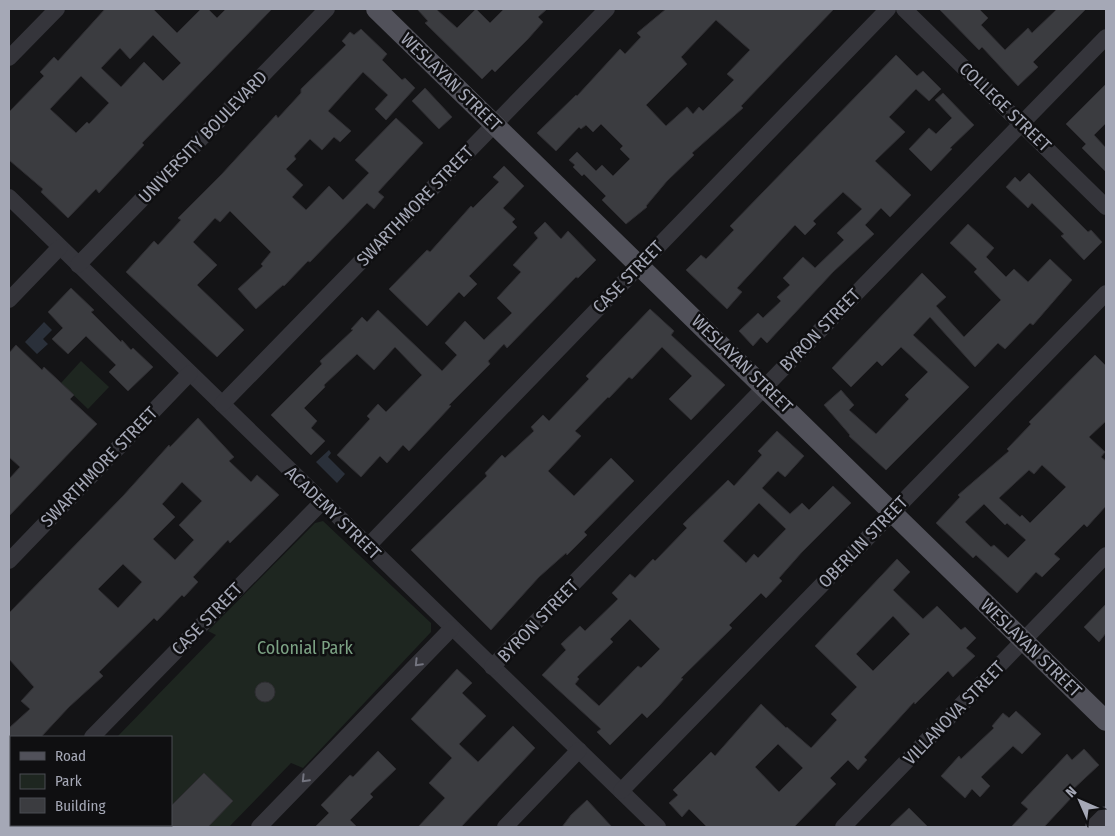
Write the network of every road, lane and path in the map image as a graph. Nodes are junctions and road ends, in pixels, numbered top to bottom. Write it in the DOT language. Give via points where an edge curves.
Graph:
graph roads {
  1 [pos="57,9"];
  2 [pos="327,9"];
  3 [pos="376,9"];
  4 [pos="608,9"];
  5 [pos="888,9"];
  6 [pos="904,9"];
  7 [pos="1106,37"];
  8 [pos="9,58"];
  9 [pos="1023,123"];
  10 [pos="494,124"];
  11 [pos="9,197"];
  12 [pos="1106,207"];
  13 [pos="60,247"];
  14 [pos="78,265"];
  15 [pos="640,265"];
  16 [pos="1106,293"];
  17 [pos="9,300"];
  18 [pos="190,373"];
  19 [pos="766,387"];
  20 [pos="222,404"];
  21 [pos="322,502"];
  22 [pos="894,511"];
  23 [pos="368,546"];
  24 [pos="1106,555"];
  25 [pos="9,562"];
  26 [pos="452,628"];
  27 [pos="1023,641"];
  28 [pos="492,667"];
  29 [pos="1106,721"];
  30 [pos="93,736"];
  31 [pos="579,750"];
  32 [pos="621,791"];
  33 [pos="1106,814"];
  34 [pos="259,827"];
  35 [pos="505,827"];
  36 [pos="658,827"];
  37 [pos="843,827"];
  38 [pos="1093,827"];
  1 -- 8 [label="street"];
  2 -- 14 [label="street, UNIVERSITY BOULEVARD"];
  3 -- 10 [label="main road, WESLAYAN STREET"];
  4 -- 10 [label="street, SWARTHMORE STREET"];
  5 -- 15 [label="street, CASE STREET"];
  6 -- 9 [label="street, COLLEGE STREET"];
  7 -- 9 [label="street, BYRON STREET"];
  9 -- 12 [label="street, COLLEGE STREET"];
  9 -- 19 [label="street, BYRON STREET"];
  10 -- 15 [label="main road, WESLAYAN STREET"];
  10 -- 20 [label="street, SWARTHMORE STREET"];
  11 -- 13 [label="street, ACADEMY STREET"];
  13 -- 14 [label="street, ACADEMY STREET"];
  13 -- 17 [label="street"];
  14 -- 18 [label="street, ACADEMY STREET"];
  15 -- 19 [label="main road, WESLAYAN STREET"];
  15 -- 23 [label="street, CASE STREET"];
  16 -- 22 [label="street, OBERLIN STREET"];
  18 -- 20 [label="street, ACADEMY STREET"];
  18 -- 25 [label="street, SWARTHMORE STREET"];
  19 -- 22 [label="main road, WESLAYAN STREET"];
  19 -- 28 [label="street, BYRON STREET"];
  20 -- 21 [label="street, ACADEMY STREET"];
  21 -- 23 [label="street, ACADEMY STREET"];
  21 -- 30 [label="street, CASE STREET"];
  22 -- 27 [label="main road, WESLAYAN STREET"];
  22 -- 32 [label="street, OBERLIN STREET"];
  23 -- 26 [label="street, ACADEMY STREET"];
  24 -- 27 [label="street, VILLANOVA STREET"];
  26 -- 28 [label="street, ACADEMY STREET"];
  26 -- 34 [label="street, one-way"];
  27 -- 29 [label="main road, WESLAYAN STREET"];
  27 -- 37 [label="street, VILLANOVA STREET"];
  28 -- 31 [label="street, ACADEMY STREET"];
  31 -- 32 [label="street, ACADEMY STREET"];
  31 -- 35 [label="street"];
  32 -- 36 [label="street, ACADEMY STREET"];
  33 -- 38 [label="street"];
}
